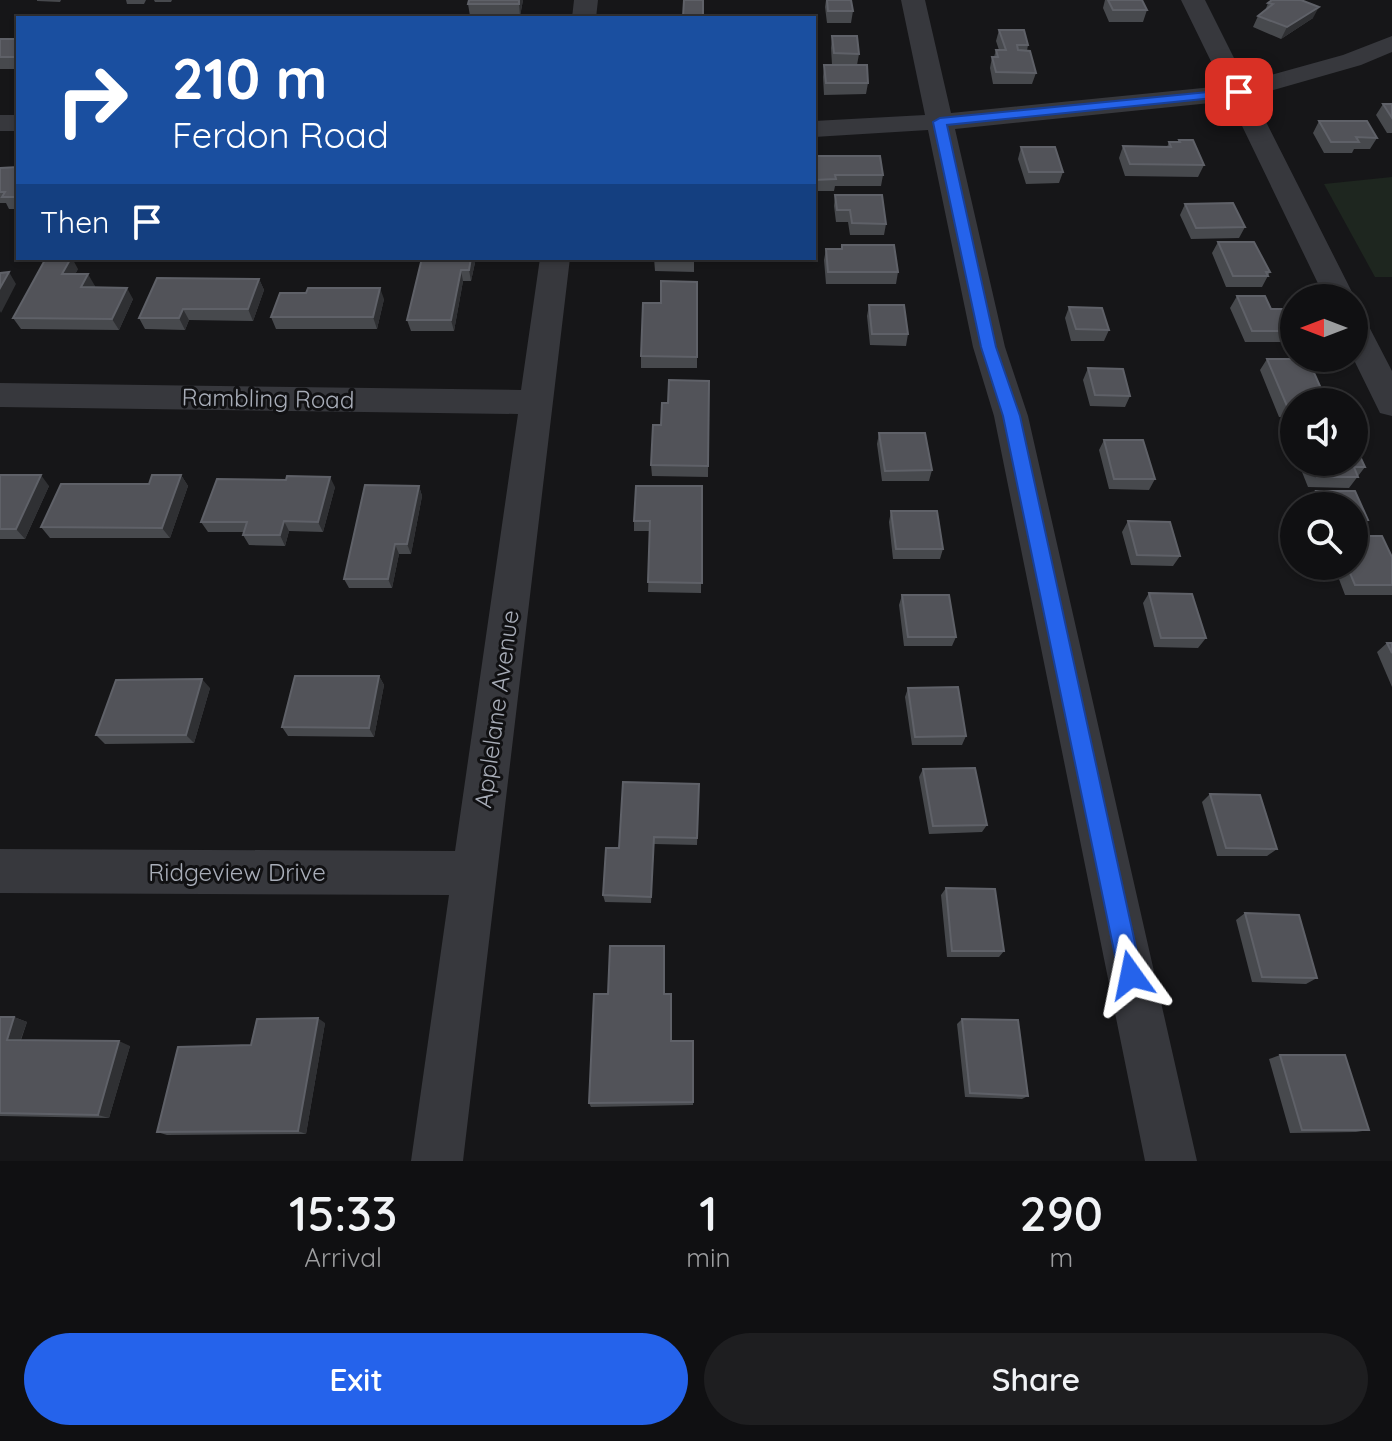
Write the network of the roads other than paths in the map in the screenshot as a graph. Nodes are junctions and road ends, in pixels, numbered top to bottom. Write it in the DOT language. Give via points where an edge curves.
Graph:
graph roads {
  1 [pos="913,0"];
  2 [pos="1193,0"];
  3 [pos="1392,43"];
  4 [pos="1239,92"];
  5 [pos="940,122"];
  6 [pos="816,129"];
  7 [pos="555,260"];
  8 [pos="1333,284"];
  9 [pos="1368,355"];
  10 [pos="0,395"];
  11 [pos="537,402"];
  12 [pos="1392,404"];
  13 [pos="0,871"];
  14 [pos="474,873"];
  15 [pos="437,1161"];
  16 [pos="1171,1161"];
  1 -- 5 [label="street"];
  2 -- 4 [label="street"];
  3 -- 4 [label="street"];
  4 -- 5 [label="street"];
  4 -- 8 [label="street"];
  5 -- 6 [label="street"];
  5 -- 16 [label="street" via="989,347 1011,416"];
  7 -- 11 [label="street, Applelane Avenue"];
  9 -- 12 [label="street"];
  10 -- 11 [label="street, Rambling Road"];
  11 -- 14 [label="street, Applelane Avenue"];
  13 -- 14 [label="street, Ridgeview Drive"];
  14 -- 15 [label="street, Applelane Avenue"];
}
